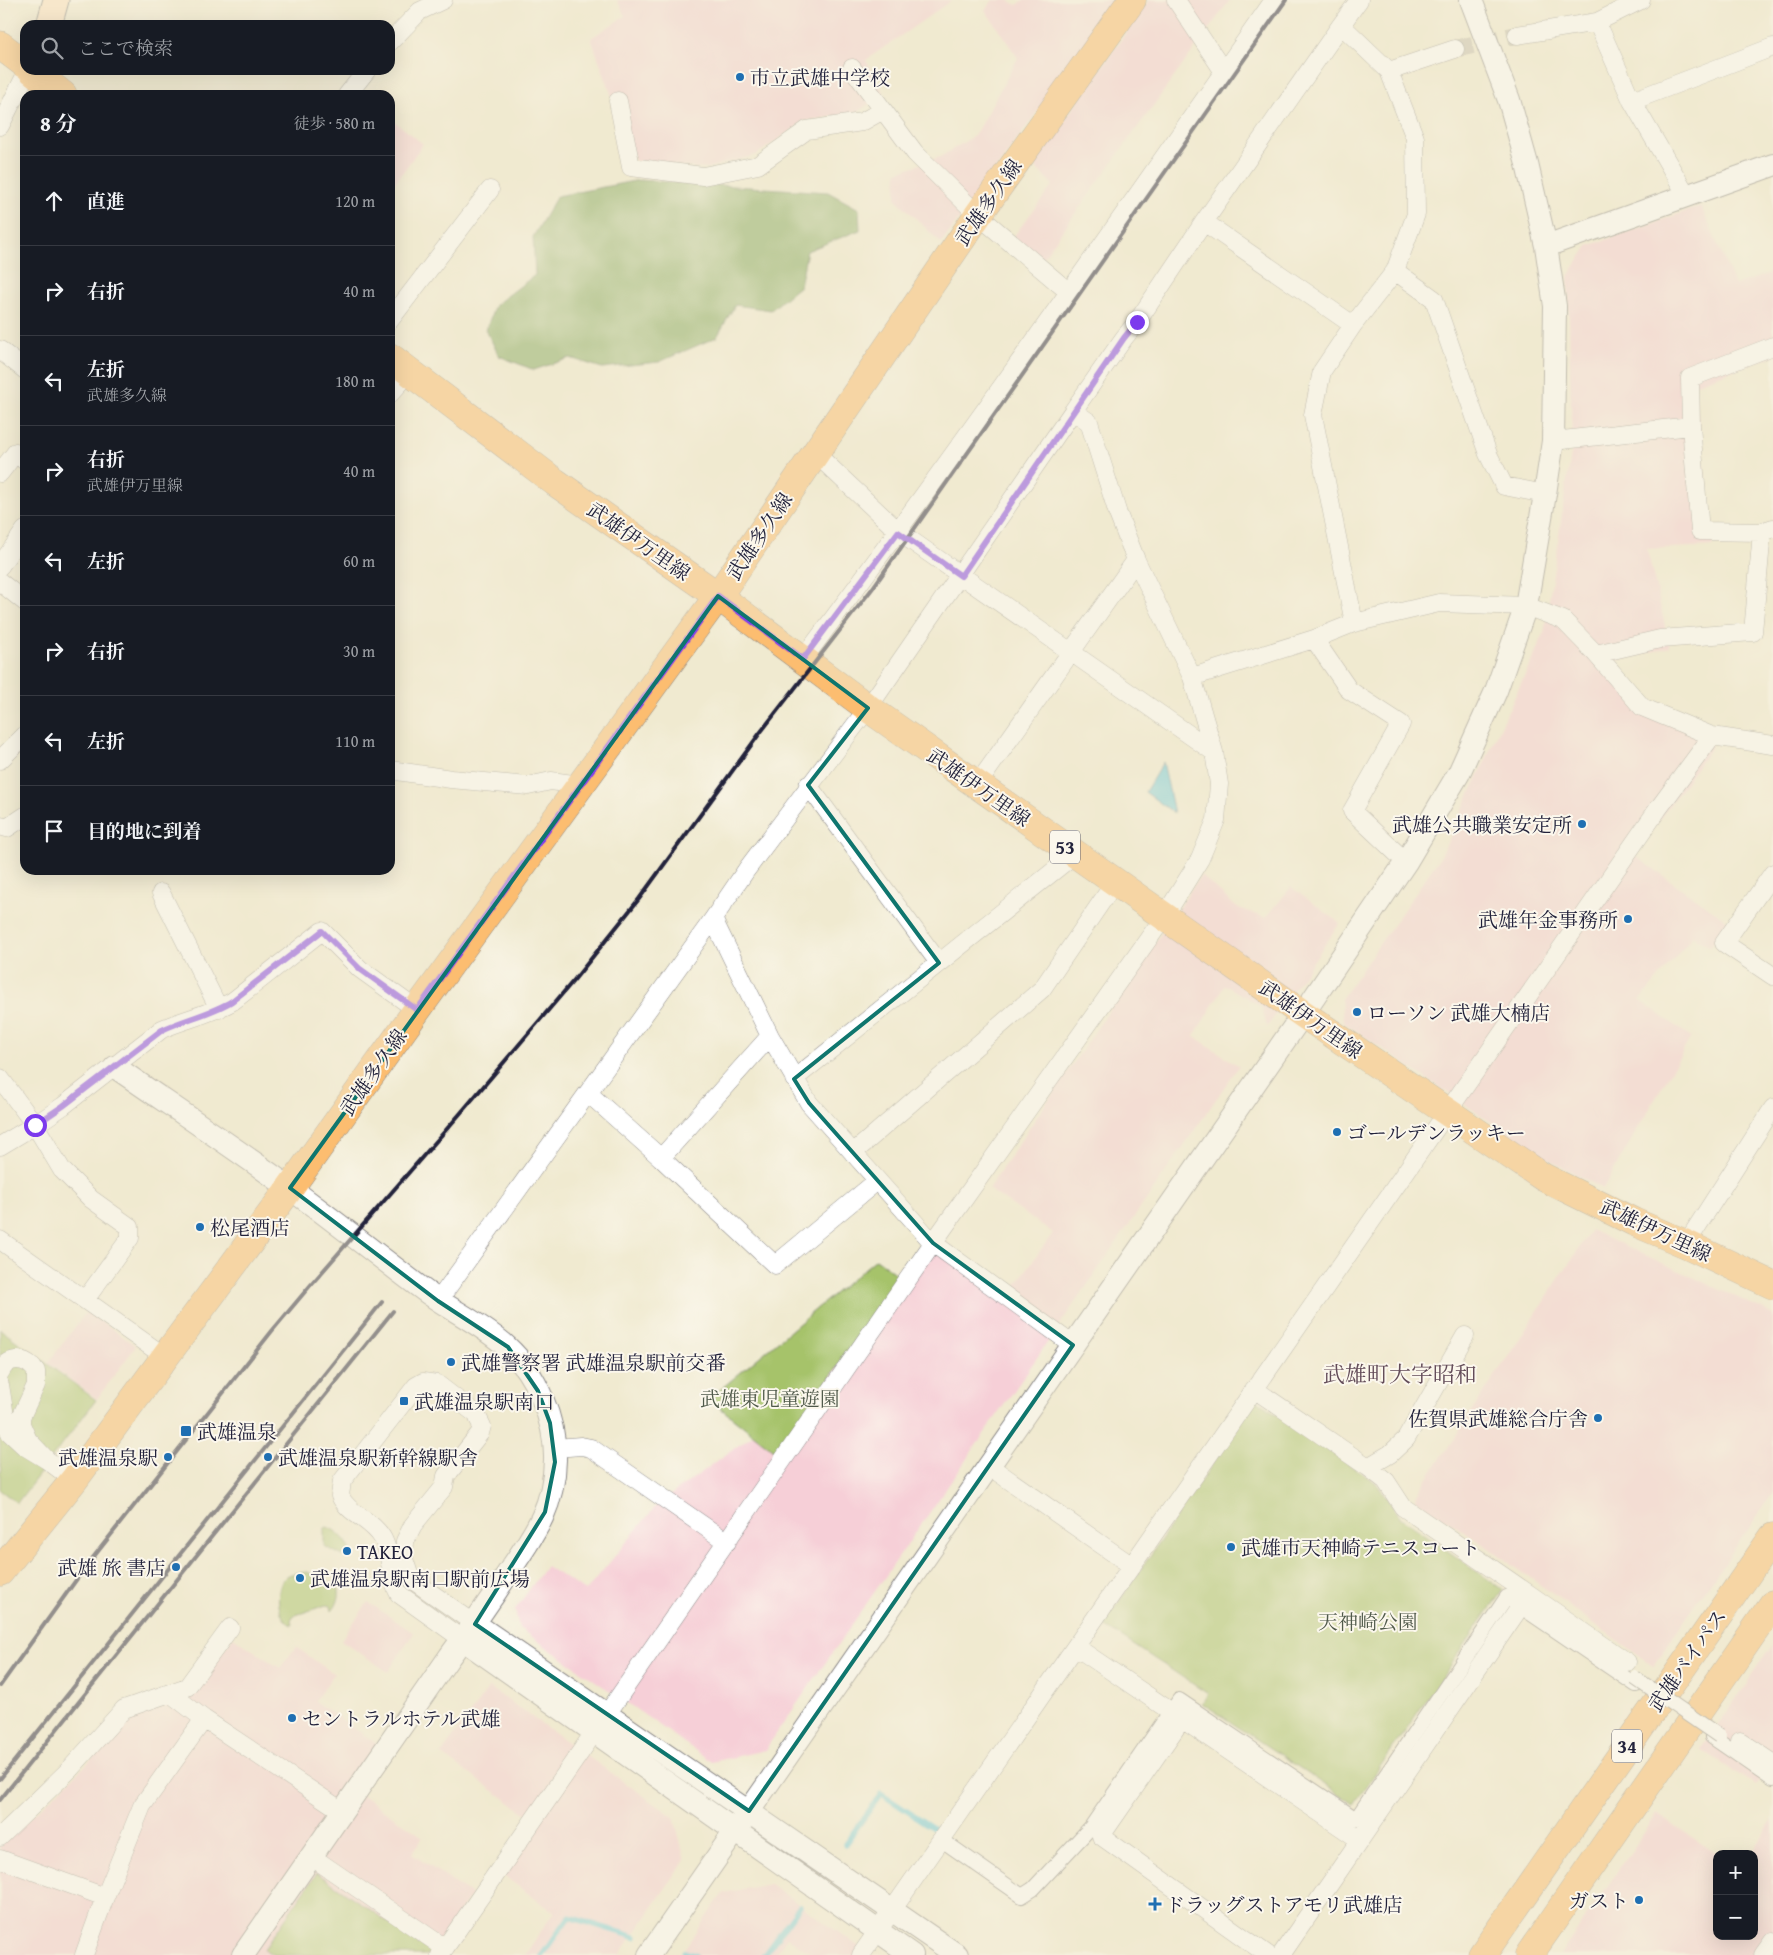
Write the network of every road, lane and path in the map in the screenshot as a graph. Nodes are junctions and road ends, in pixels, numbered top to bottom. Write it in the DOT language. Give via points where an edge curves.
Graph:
graph roads {
  1 [pos="56,0"];
  2 [pos="443,0"];
  3 [pos="1132,0"];
  4 [pos="1176,0"];
  5 [pos="1274,0"];
  6 [pos="1359,0"];
  7 [pos="1471,0"];
  8 [pos="1641,0"];
  9 [pos="50,20"];
  10 [pos="1597,22"];
  11 [pos="1340,25"];
  12 [pos="1517,34"];
  13 [pos="395,37"];
  14 [pos="0,45"];
  15 [pos="1773,47"];
  16 [pos="1455,49"];
  17 [pos="20,60"];
  18 [pos="852,68"];
  19 [pos="1389,71"];
  20 [pos="1224,72"];
  21 [pos="26,75"];
  22 [pos="38,75"];
  23 [pos="363,75"];
  24 [pos="57,90"];
  25 [pos="351,90"];
  26 [pos="618,101"];
  27 [pos="1632,101"];
  28 [pos="883,110"];
  29 [pos="0,126"];
  30 [pos="1773,165"];
  31 [pos="490,190"];
  32 [pos="1686,194"];
  33 [pos="978,215"];
  34 [pos="1204,222"];
  35 [pos="1546,246"];
  36 [pos="1395,271"];
  37 [pos="1070,293"];
  38 [pos="395,314"];
  39 [pos="1353,325"];
  40 [pos="1773,346"];
  41 [pos="0,350"];
  42 [pos="400,365"];
  43 [pos="20,366"];
  44 [pos="395,380"];
  45 [pos="1073,411"];
  46 [pos="1691,426"];
  47 [pos="1553,441"];
  48 [pos="815,453"];
  49 [pos="20,456"];
  50 [pos="0,473"];
  51 [pos="1545,494"];
  52 [pos="1767,530"];
  53 [pos="898,532"];
  54 [pos="20,537"];
  55 [pos="1136,560"];
  56 [pos="0,566"];
  57 [pos="961,576"];
  58 [pos="0,582"];
  59 [pos="718,596"];
  60 [pos="20,598"];
  61 [pos="1526,606"];
  62 [pos="1354,623"];
  63 [pos="1314,640"];
  64 [pos="1071,652"];
  65 [pos="1596,654"];
  66 [pos="803,659"];
  67 [pos="1192,677"];
  68 [pos="868,708"];
  69 [pos="1712,736"];
  70 [pos="20,740"];
  71 [pos="1773,745"];
  72 [pos="1214,752"];
  73 [pos="0,760"];
  74 [pos="395,771"];
  75 [pos="580,785"];
  76 [pos="808,785"];
  77 [pos="977,785"];
  78 [pos="20,819"];
  79 [pos="0,826"];
  80 [pos="1076,854"];
  81 [pos="1406,862"];
  82 [pos="1773,873"];
  83 [pos="1115,882"];
  84 [pos="161,893"];
  85 [pos="1164,917"];
  86 [pos="713,920"];
  87 [pos="939,963"];
  88 [pos="1773,976"];
  89 [pos="220,1009"];
  90 [pos="417,1010"];
  91 [pos="1303,1014"];
  92 [pos="770,1036"];
  93 [pos="115,1067"];
  94 [pos="0,1078"];
  95 [pos="794,1078"];
  96 [pos="588,1093"];
  97 [pos="1773,1108"];
  98 [pos="1448,1113"];
  99 [pos="35,1125"];
  100 [pos="0,1146"];
  101 [pos="853,1153"];
  102 [pos="661,1158"];
  103 [pos="877,1180"];
  104 [pos="290,1188"];
  105 [pos="0,1240"];
  106 [pos="933,1243"];
  107 [pos="1686,1244"];
  108 [pos="1773,1286"];
  109 [pos="85,1300"];
  110 [pos="438,1301"];
  111 [pos="1465,1336"];
  112 [pos="1073,1345"];
  113 [pos="164,1356"];
  114 [pos="0,1373"];
  115 [pos="0,1385"];
  116 [pos="1254,1389"];
  117 [pos="555,1448"];
  118 [pos="47,1460"];
  119 [pos="990,1466"];
  120 [pos="1368,1467"];
  121 [pos="74,1480"];
  122 [pos="1773,1537"];
  123 [pos="727,1542"];
  124 [pos="1132,1566"];
  125 [pos="0,1572"];
  126 [pos="1523,1602"];
  127 [pos="1773,1604"];
  128 [pos="230,1628"];
  129 [pos="469,1632"];
  130 [pos="1076,1647"];
  131 [pos="1628,1662"];
  132 [pos="170,1693"];
  133 [pos="608,1713"];
  134 [pos="1175,1714"];
  135 [pos="204,1719"];
  136 [pos="594,1732"];
  137 [pos="1740,1742"];
  138 [pos="1773,1764"];
  139 [pos="1773,1779"];
  140 [pos="342,1811"];
  141 [pos="749,1811"];
  142 [pos="735,1831"];
  143 [pos="0,1837"];
  144 [pos="1360,1840"];
  145 [pos="949,1845"];
  146 [pos="312,1857"];
  147 [pos="0,1859"];
  148 [pos="105,1897"];
  149 [pos="892,1910"];
  150 [pos="878,1931"];
  151 [pos="443,1952"];
  152 [pos="84,1955"];
  153 [pos="243,1955"];
  154 [pos="649,1955"];
  155 [pos="861,1955"];
  156 [pos="912,1955"];
  157 [pos="957,1955"];
  158 [pos="1268,1955"];
  159 [pos="1281,1955"];
  160 [pos="1482,1955"];
  161 [pos="1529,1955"];
  1 -- 9 [label="main road"];
  2 -- 13 [label="street" via="420,11"];
  3 -- 33 [label="main road, 武雄多久線"];
  4 -- 20 [label="street"];
  5 -- 20 [label="street"];
  6 -- 11 [label="street"];
  7 -- 35 [label="street" via="1509,100"];
  8 -- 10 [label="street"];
  10 -- 12 [label="street"];
  10 -- 27 [label="street"];
  11 -- 19 [label="street"];
  11 -- 34 [label="street"];
  14 -- 17 [label="main road"];
  15 -- 27 [label="street"];
  16 -- 19 [label="street"];
  18 -- 28 [label="street"];
  19 -- 36 [label="street" via="1415,138 1416,214"];
  20 -- 37 [label="street"];
  21 -- 29 [label="street"];
  22 -- 24 [label="main road"];
  23 -- 25 [label="street"];
  26 -- 28 [label="street" via="631,167 703,176 758,165 807,130 862,122"];
  27 -- 32 [label="street"];
  28 -- 33 [label="street" via="915,152"];
  30 -- 32 [label="street"];
  31 -- 38 [label="street"];
  32 -- 35 [label="street"];
  33 -- 37 [label="street"];
  33 -- 48 [label="main road, 武雄多久線"];
  34 -- 39 [label="street"];
  34 -- 45 [label="street"];
  35 -- 47 [label="street" via="1555,306"];
  36 -- 39 [label="street"];
  36 -- 51 [label="street" via="1434,299 1488,454 1504,486"];
  37 -- 53 [label="street"];
  39 -- 62 [label="street" via="1322,370 1313,415"];
  40 -- 46 [label="street" via="1690,378"];
  41 -- 43 [label="street"];
  42 -- 44 [label="street"];
  42 -- 59 [label="main road, 武雄伊万里線 / 53" via="571,493"];
  45 -- 55 [label="street" via="1088,422"];
  45 -- 57 [label="street"];
  46 -- 47 [label="street"];
  46 -- 52 [label="street" via="1700,531"];
  47 -- 51 [label="street"];
  48 -- 53 [label="street"];
  48 -- 59 [label="main road, 武雄多久線"];
  49 -- 50 [label="street" via="16,452"];
  51 -- 61 [label="street"];
  52 -- 65 [label="street" via="1753,632 1660,639"];
  53 -- 57 [label="street"];
  53 -- 66 [label="street"];
  54 -- 56 [label="street"];
  55 -- 64 [label="street"];
  55 -- 67 [label="street"];
  57 -- 64 [label="street"];
  57 -- 68 [label="street"];
  58 -- 60 [label="street"];
  59 -- 66 [label="main road, 武雄伊万里線 / 53"];
  59 -- 75 [label="main road, 武雄多久線"];
  61 -- 62 [label="street" via="1439,604"];
  61 -- 65 [label="street" via="1563,620"];
  61 -- 81 [label="street" via="1496,690 1459,773"];
  62 -- 63 [label="street"];
  63 -- 67 [label="street"];
  63 -- 81 [label="street" via="1348,690 1401,724 1352,811"];
  64 -- 72 [label="street"];
  64 -- 77 [label="street"];
  65 -- 69 [label="street" via="1642,707"];
  66 -- 68 [label="main road, 武雄伊万里線 / 53"];
  67 -- 72 [label="street"];
  68 -- 76 [label="street"];
  68 -- 77 [label="main road, 武雄伊万里線 / 53"];
  69 -- 71 [label="street"];
  69 -- 98 [label="street"];
  70 -- 73 [label="street"];
  72 -- 85 [label="street" via="1219,784 1216,820 1200,860"];
  74 -- 75 [label="street" via="528,786 551,781"];
  75 -- 90 [label="main road, 武雄多久線"];
  76 -- 86 [label="street"];
  76 -- 87 [label="street"];
  77 -- 80 [label="main road, 武雄伊万里線 / 53"];
  78 -- 79 [label="street" via="7,828"];
  80 -- 83 [label="main road, 武雄伊万里線 / 53"];
  80 -- 87 [label="street"];
  81 -- 91 [label="street"];
  82 -- 88 [label="street" via="1724,943"];
  83 -- 85 [label="main road, 武雄伊万里線 / 53"];
  83 -- 101 [label="street" via="1042,989"];
  84 -- 89 [label="street"];
  85 -- 91 [label="main road, 武雄伊万里線 / 53"];
  85 -- 106 [label="street"];
  86 -- 92 [label="street"];
  86 -- 96 [label="street"];
  87 -- 95 [label="street"];
  89 -- 90 [label="street" via="322,931 360,969"];
  89 -- 93 [label="street" via="162,1030"];
  90 -- 104 [label="main road, 武雄多久線"];
  91 -- 98 [label="main road, 武雄伊万里線 / 53"];
  91 -- 112 [label="street"];
  92 -- 95 [label="street"];
  92 -- 102 [label="street"];
  93 -- 99 [label="street"];
  93 -- 104 [label="street"];
  94 -- 99 [label="street"];
  95 -- 101 [label="street" via="809,1103"];
  96 -- 102 [label="street"];
  96 -- 110 [label="street"];
  97 -- 107 [label="street"];
  98 -- 107 [label="main road, 武雄伊万里線 / 53" via="1543,1177"];
  98 -- 116 [label="street"];
  99 -- 100 [label="street"];
  99 -- 109 [label="street" via="68,1177 91,1199 130,1227 130,1238"];
  101 -- 103 [label="street"];
  102 -- 103 [label="street" via="775,1265"];
  103 -- 106 [label="street"];
  104 -- 110 [label="street"];
  104 -- 113 [label="main road, 武雄多久線"];
  105 -- 109 [label="street"];
  106 -- 112 [label="street"];
  106 -- 123 [label="street"];
  107 -- 108 [label="main road, 武雄伊万里線 / 53"];
  109 -- 113 [label="street"];
  110 -- 117 [label="street" via="475,1322 508,1347 543,1403"];
  111 -- 120 [label="street" via="1406,1439 1390,1454"];
  112 -- 119 [label="street"];
  113 -- 121 [label="main road, 武雄多久線"];
  114 -- 118 [label="street" via="8,1362 14,1360 26,1361 36,1371 36,1385 21,1424 28,1440"];
  115 -- 118 [label="street" via="10,1433"];
  116 -- 120 [label="street"];
  116 -- 124 [label="street"];
  117 -- 123 [label="street" via="591,1448"];
  117 -- 129 [label="street" via="551,1494 538,1528"];
  118 -- 121 [label="street"];
  119 -- 124 [label="street"];
  119 -- 141 [label="street"];
  120 -- 126 [label="street" via="1386,1481 1403,1508"];
  121 -- 125 [label="main road, 武雄多久線"];
  122 -- 160 [label="main road, 武雄バイパス / 34"];
  123 -- 133 [label="street"];
  124 -- 130 [label="street"];
  126 -- 131 [label="street"];
  126 -- 134 [label="street" via="1507,1597 1356,1819 1179,1700"];
  126 -- 139 [label="street, bridge"];
  126 -- 144 [label="street"];
  127 -- 161 [label="main road, 武雄バイパス / 34"];
  128 -- 132 [label="street" via="187,1687"];
  129 -- 129 [label="street" via="399,1594 393,1584 384,1540 347,1508 340,1496 342,1481 416,1386 423,1382 437,1384 476,1414 482,1426 446,1476 444,1487 413,1525 405,1541 404,1559 414,1581"];
  129 -- 133 [label="street"];
  129 -- 136 [label="street"];
  129 -- 140 [label="street"];
  130 -- 134 [label="street"];
  130 -- 149 [label="street"];
  132 -- 135 [label="street"];
  132 -- 143 [label="street" via="124,1709 70,1769"];
  133 -- 136 [label="street"];
  133 -- 141 [label="street"];
  134 -- 144 [label="street"];
  134 -- 145 [label="street" via="1090,1827 1033,1889 1022,1896"];
  134 -- 158 [label="street" via="1101,1836"];
  135 -- 140 [label="street"];
  135 -- 148 [label="street" via="142,1806"];
  136 -- 142 [label="street"];
  136 -- 151 [label="street"];
  137 -- 138 [label="street"];
  140 -- 146 [label="street"];
  141 -- 142 [label="street"];
  141 -- 149 [label="street"];
  142 -- 150 [label="street"];
  142 -- 154 [label="street"];
  144 -- 159 [label="street"];
  146 -- 151 [label="street"];
  146 -- 153 [label="street"];
  147 -- 148 [label="street"];
  148 -- 152 [label="street"];
  149 -- 150 [label="street"];
  149 -- 157 [label="street"];
  150 -- 155 [label="street"];
  150 -- 156 [label="street"];
}
